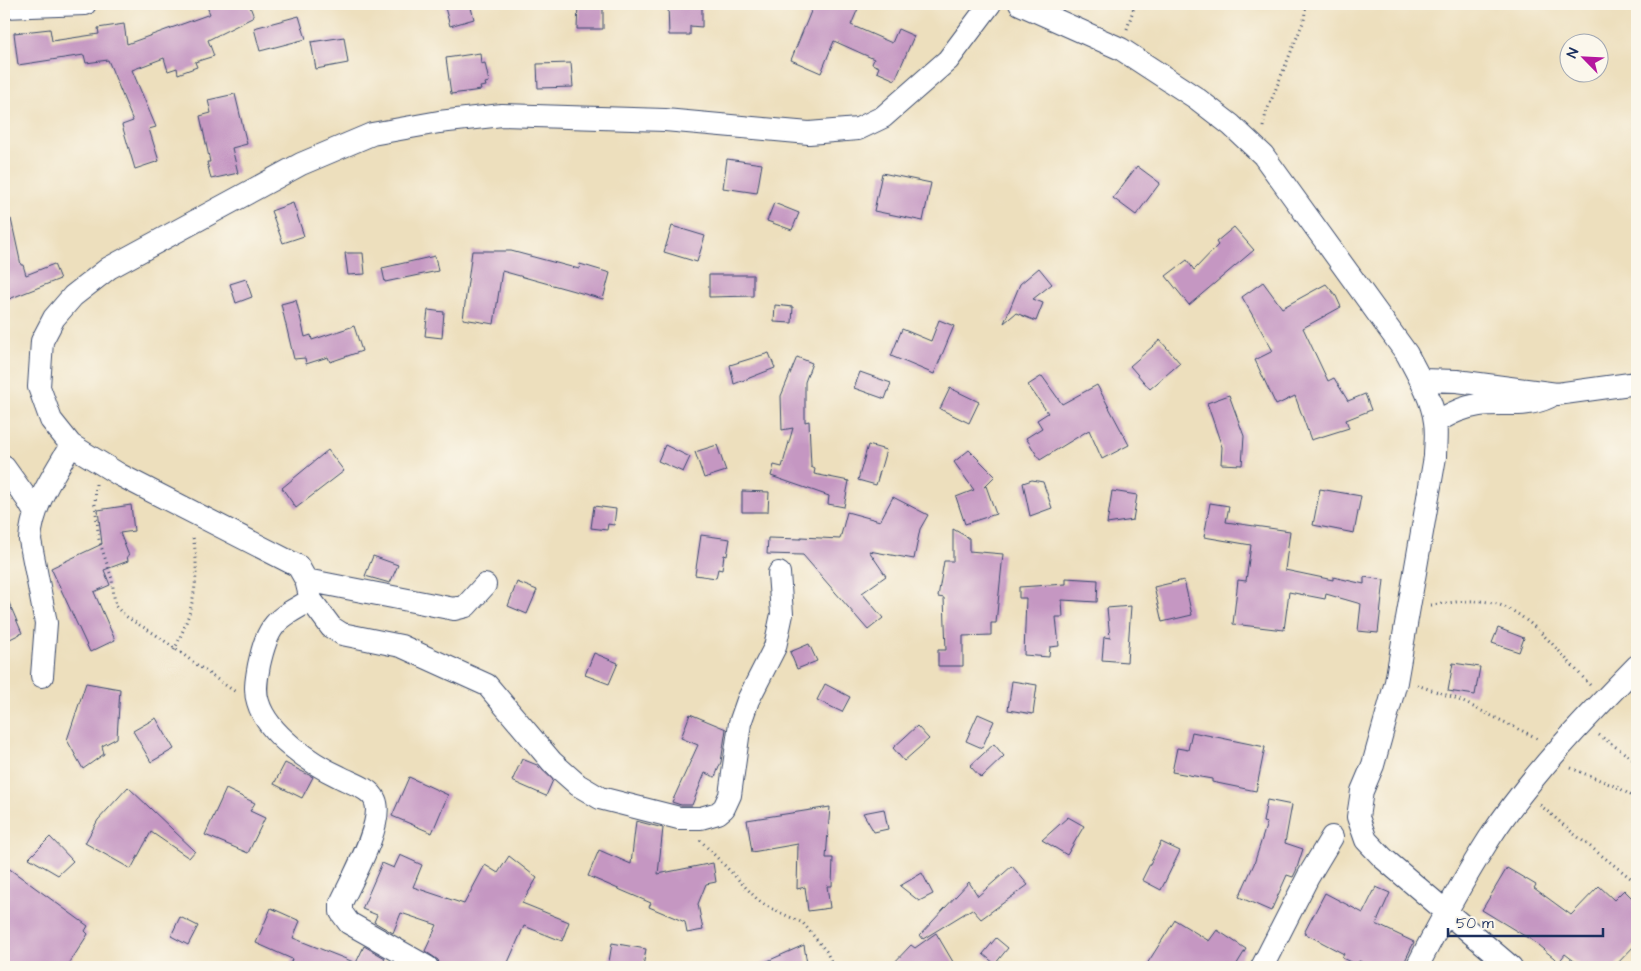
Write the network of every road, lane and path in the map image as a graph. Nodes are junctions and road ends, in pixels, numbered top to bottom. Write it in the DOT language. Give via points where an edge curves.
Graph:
graph roads {
  1 [pos="84,4"];
  2 [pos="990,4"];
  3 [pos="1020,4"];
  4 [pos="1306,4"];
  5 [pos="4,7"];
  6 [pos="1263,155"];
  7 [pos="1421,380"];
  8 [pos="1637,383"];
  9 [pos="1557,394"];
  10 [pos="1436,422"];
  11 [pos="71,445"];
  12 [pos="96,461"];
  13 [pos="4,467"];
  14 [pos="186,510"];
  15 [pos="35,513"];
  16 [pos="779,573"];
  17 [pos="485,585"];
  18 [pos="308,590"];
  19 [pos="1409,607"];
  20 [pos="174,650"];
  21 [pos="1637,666"];
  22 [pos="42,676"];
  23 [pos="1396,682"];
  24 [pos="1604,700"];
  25 [pos="257,701"];
  26 [pos="1588,718"];
  27 [pos="1557,753"];
  28 [pos="1637,762"];
  29 [pos="1526,790"];
  30 [pos="1637,799"];
  31 [pos="679,818"];
  32 [pos="1332,837"];
  33 [pos="1637,883"];
  34 [pos="1446,911"];
  35 [pos="426,967"];
  36 [pos="834,967"];
  37 [pos="1262,967"];
  38 [pos="1417,967"];
  39 [pos="1511,967"];
  1 -- 5 [label="street"];
  2 -- 11 [label="street" via="948,60 883,117 858,129 809,133 665,120 502,115 372,134 301,164 109,268 73,296 54,318 42,341 39,387 51,420"];
  3 -- 6 [label="street" via="1121,49 1196,98"];
  4 -- 6 [label="path" via="1295,45 1266,114"];
  6 -- 7 [label="street" via="1406,354"];
  7 -- 9 [label="street" via="1457,381"];
  7 -- 10 [label="street"];
  8 -- 9 [label="street"];
  9 -- 10 [label="street" via="1529,404 1466,408"];
  10 -- 19 [label="street" via="1435,457"];
  11 -- 12 [label="street"];
  11 -- 15 [label="street"];
  12 -- 14 [label="street"];
  12 -- 20 [label="path" via="96,523 112,579 114,605"];
  13 -- 15 [label="street" via="28,498"];
  14 -- 18 [label="street" via="298,566"];
  14 -- 20 [label="path" via="197,557 197,582 184,631"];
  15 -- 22 [label="street" via="30,540 46,623"];
  16 -- 31 [label="street" via="782,614 777,639 740,723 730,795 718,813 701,818"];
  17 -- 18 [label="street" via="466,606 454,608"];
  18 -- 25 [label="street" via="273,625 265,640 256,680"];
  18 -- 31 [label="street" via="331,627 342,634 401,646 487,686 542,750 578,785 600,798"];
  19 -- 23 [label="street"];
  19 -- 24 [label="path" via="1474,601 1509,608 1536,630"];
  20 -- 25 [label="path" via="236,692"];
  21 -- 24 [label="street"];
  23 -- 27 [label="path" via="1418,685 1455,698"];
  23 -- 34 [label="street" via="1373,765 1362,792 1358,817 1366,840 1377,852"];
  24 -- 26 [label="street"];
  25 -- 35 [label="street" via="263,716 298,752 316,766 368,791 375,799 377,815 372,834 341,912 349,923"];
  26 -- 27 [label="street"];
  26 -- 28 [label="path" via="1599,736"];
  27 -- 29 [label="street"];
  27 -- 30 [label="path" via="1581,773"];
  29 -- 33 [label="path" via="1574,834"];
  29 -- 34 [label="street" via="1490,837"];
  31 -- 36 [label="path" via="758,900 804,924 826,951"];
  32 -- 37 [label="street"];
  34 -- 38 [label="street"];
  34 -- 39 [label="street"];
}
